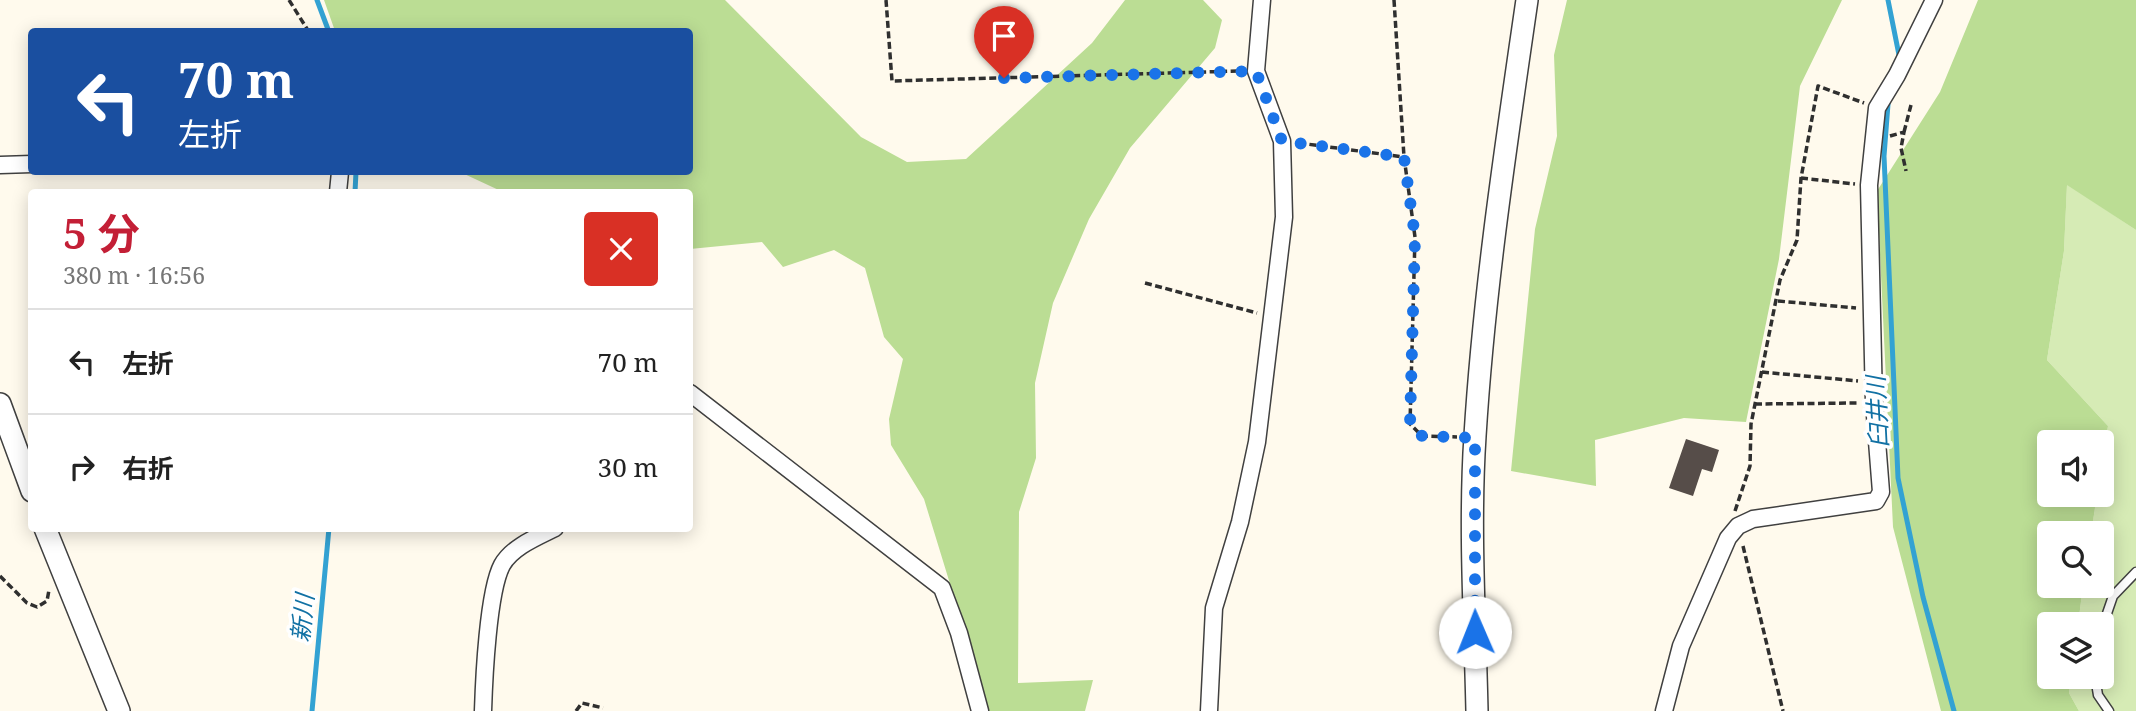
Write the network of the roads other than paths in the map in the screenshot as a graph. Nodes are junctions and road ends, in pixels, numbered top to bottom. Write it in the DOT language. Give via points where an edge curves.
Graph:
graph roads {
  1 [pos="1262,0"];
  2 [pos="1527,0"];
  3 [pos="1934,0"];
  4 [pos="28,164"];
  5 [pos="0,165"];
  6 [pos="693,395"];
  7 [pos="0,404"];
  8 [pos="28,480"];
  9 [pos="47,532"];
  10 [pos="547,532"];
  11 [pos="2136,572"];
  12 [pos="2108,612"];
  13 [pos="2097,689"];
  14 [pos="119,711"];
  15 [pos="483,711"];
  16 [pos="980,711"];
  17 [pos="1209,711"];
  18 [pos="1477,711"];
  19 [pos="1664,711"];
  20 [pos="2109,711"];
  1 -- 17 [label="street" via="1256,71 1282,141 1284,217 1256,442 1240,522 1214,608"];
  2 -- 18 [label="street" via="1492,246 1475,438 1472,527"];
  3 -- 19 [label="street" via="1877,108 1869,185 1881,492 1876,501 1753,519 1738,526 1728,538 1681,646"];
  4 -- 5 [label="street"];
  6 -- 16 [label="street" via="942,588 960,633"];
  7 -- 8 [label="street"];
  9 -- 14 [label="street"];
  10 -- 15 [label="street" via="525,543 502,564 494,591"];
  11 -- 12 [label="lane" via="2113,596"];
  13 -- 20 [label="lane"];
}
